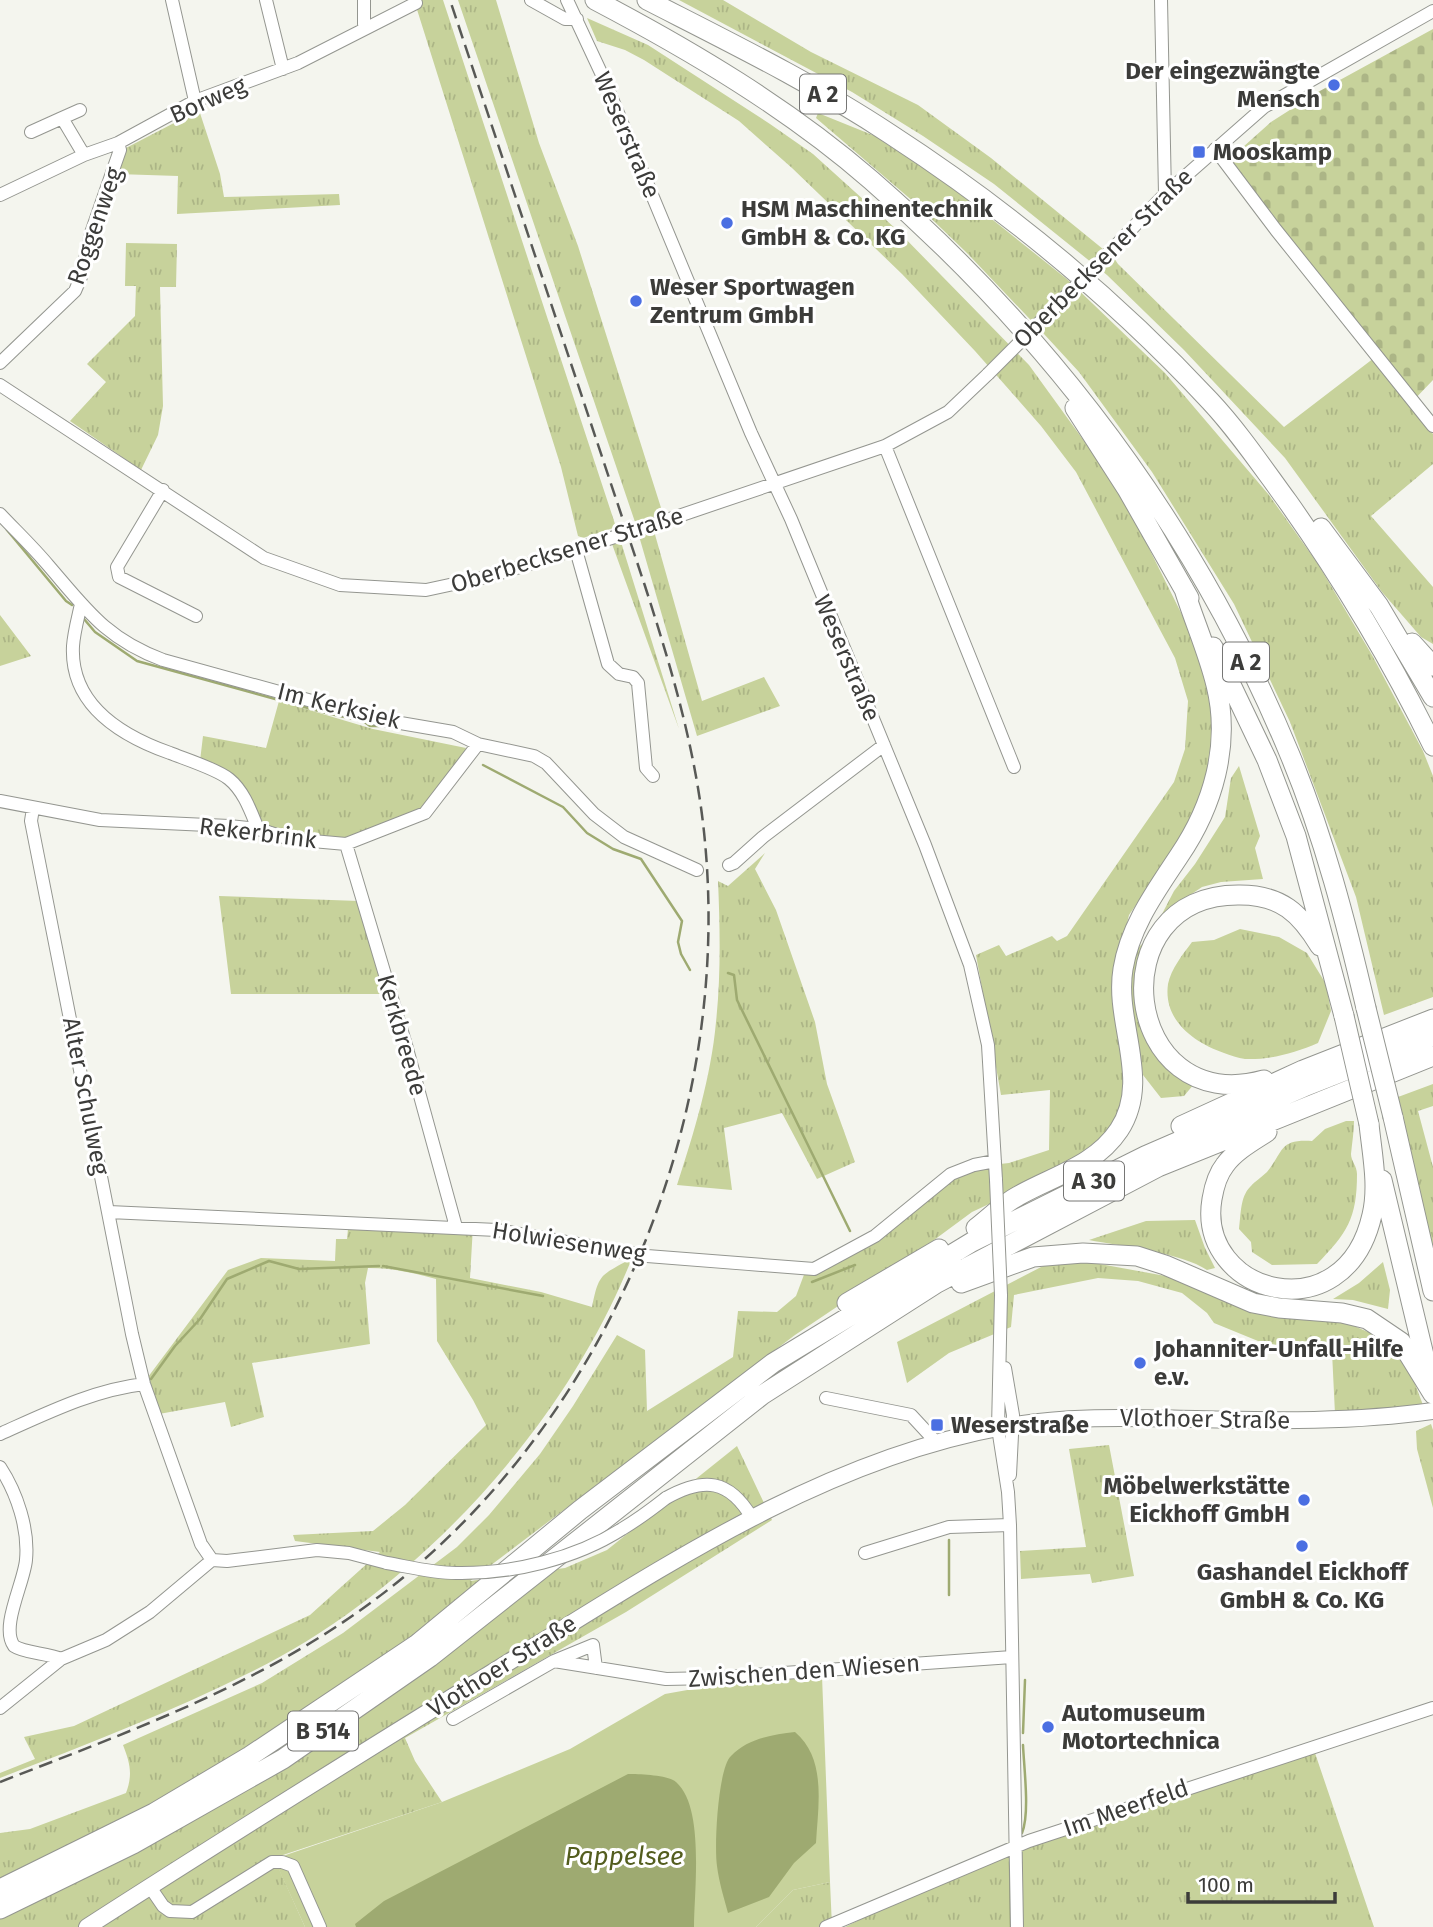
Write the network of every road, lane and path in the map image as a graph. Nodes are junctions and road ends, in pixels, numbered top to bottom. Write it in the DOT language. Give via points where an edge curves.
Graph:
graph roads {
  1 [pos="172,0"];
  2 [pos="266,0"];
  3 [pos="364,0"];
  4 [pos="531,0"];
  5 [pos="596,0"];
  6 [pos="647,0"];
  7 [pos="1161,0"];
  8 [pos="416,3"];
  9 [pos="571,9"];
  10 [pos="1433,11"];
  11 [pos="366,28"];
  12 [pos="283,69"];
  13 [pos="195,101"];
  14 [pos="80,110"];
  15 [pos="62,118"];
  16 [pos="31,132"];
  17 [pos="118,143"];
  18 [pos="1215,149"];
  19 [pos="84,155"];
  20 [pos="1165,194"];
  21 [pos="0,195"];
  22 [pos="1046,355"];
  23 [pos="0,363"];
  24 [pos="1,388"];
  25 [pos="1433,426"];
  26 [pos="885,446"];
  27 [pos="1257,458"];
  28 [pos="775,483"];
  29 [pos="163,490"];
  30 [pos="0,514"];
  31 [pos="576,550"];
  32 [pos="1184,589"];
  33 [pos="81,604"];
  34 [pos="1379,606"];
  35 [pos="196,616"];
  36 [pos="1433,666"];
  37 [pos="1433,697"];
  38 [pos="478,744"];
  39 [pos="884,745"];
  40 [pos="1433,746"];
  41 [pos="1014,767"];
  42 [pos="653,776"];
  43 [pos="0,801"];
  44 [pos="33,807"];
  45 [pos="258,829"];
  46 [pos="346,844"];
  47 [pos="729,864"];
  48 [pos="697,870"];
  49 [pos="1335,979"];
  50 [pos="1433,1019"];
  51 [pos="1433,1036"];
  52 [pos="1433,1056"];
  53 [pos="1433,1069"];
  54 [pos="1303,1070"];
  55 [pos="1369,1124"];
  56 [pos="1267,1132"];
  57 [pos="996,1161"];
  58 [pos="109,1212"];
  59 [pos="457,1227"];
  60 [pos="976,1228"];
  61 [pos="961,1283"];
  62 [pos="1433,1291"];
  63 [pos="773,1363"];
  64 [pos="144,1384"];
  65 [pos="1433,1393"];
  66 [pos="762,1395"];
  67 [pos="827,1398"];
  68 [pos="1433,1411"];
  69 [pos="1005,1427"];
  70 [pos="0,1434"];
  71 [pos="936,1443"];
  72 [pos="0,1467"];
  73 [pos="752,1518"];
  74 [pos="1010,1525"];
  75 [pos="864,1553"];
  76 [pos="212,1560"];
  77 [pos="1012,1657"];
  78 [pos="61,1659"];
  79 [pos="554,1661"];
  80 [pos="596,1668"];
  81 [pos="1433,1708"];
  82 [pos="0,1709"];
  83 [pos="453,1719"];
  84 [pos="1014,1847"];
  85 [pos="150,1887"];
  86 [pos="0,1889"];
  87 [pos="0,1909"];
  88 [pos="87,1927"];
  89 [pos="320,1927"];
  90 [pos="826,1927"];
  91 [pos="1017,1927"];
  1 -- 13 [label="street"];
  2 -- 12 [label="street"];
  3 -- 11 [label="street"];
  4 -- 9 [label="street" via="565,19"];
  5 -- 22 [label="highway, A 2" via="705,61 826,144 960,262"];
  6 -- 27 [label="highway, A 2" via="798,79 889,133 990,203 1110,303 1211,402"];
  7 -- 20 [label="street"];
  8 -- 11 [label="street, Borweg"];
  9 -- 28 [label="street, Weserstraße"];
  10 -- 18 [label="street, Oberbecksener Straße" via="1264,107"];
  11 -- 12 [label="street, Borweg"];
  12 -- 13 [label="street, Borweg"];
  13 -- 17 [label="street, Borweg"];
  14 -- 15 [label="street"];
  15 -- 16 [label="street"];
  15 -- 19 [label="street"];
  17 -- 19 [label="street, Borweg"];
  17 -- 23 [label="street, Roggenweg" via="120,150 75,291"];
  18 -- 20 [label="street, Oberbecksener Straße"];
  18 -- 25 [label="street"];
  19 -- 21 [label="street, Borweg"];
  20 -- 26 [label="street, Oberbecksener Straße, bridge" via="948,412"];
  22 -- 32 [label="highway"];
  22 -- 62 [label="highway, A 2, bridge" via="1147,488 1226,621 1290,755 1344,917"];
  24 -- 29 [label="street, Oberbecksener Straße"];
  26 -- 28 [label="street, Oberbecksener Straße"];
  26 -- 41 [label="street"];
  27 -- 34 [label="highway" via="1299,498"];
  27 -- 40 [label="highway, A 2" via="1379,641"];
  28 -- 31 [label="street, Oberbecksener Straße, bridge"];
  28 -- 39 [label="street, Weserstraße"];
  29 -- 31 [label="street, Oberbecksener Straße" via="264,558 340,585 426,590"];
  29 -- 35 [label="street" via="117,567 119,577"];
  30 -- 33 [label="street, Im Kerksiek"];
  31 -- 42 [label="street" via="608,664 638,683 646,768"];
  32 -- 49 [label="highway" via="1267,760 1296,836"];
  32 -- 60 [label="highway" via="1216,685 1222,727 1219,759 1203,816 1147,906 1128,946 1122,992 1133,1079 1130,1106 1119,1129 1087,1162 1016,1197"];
  33 -- 38 [label="street, Im Kerksiek" via="118,638 163,660 377,719 453,732"];
  33 -- 45 [label="street" via="73,647 76,674 82,692 98,713 153,747 229,778 245,798"];
  34 -- 36 [label="highway"];
  34 -- 37 [label="highway"];
  38 -- 46 [label="street, Rekerbrink" via="425,813"];
  38 -- 48 [label="street, Im Kerksiek" via="534,756 624,837"];
  39 -- 47 [label="street"];
  39 -- 57 [label="street, Weserstraße" via="970,965 988,1045"];
  43 -- 44 [label="street, Rekerbrink"];
  44 -- 45 [label="street, Rekerbrink" via="100,820"];
  44 -- 58 [label="street, Alter Schulweg" via="32,821"];
  45 -- 46 [label="street, Rekerbrink" via="290,839"];
  46 -- 59 [label="street, Kerkbreede"];
  49 -- 54 [label="highway" via="1307,924 1280,902 1259,895 1218,895 1193,905 1165,927 1152,946 1143,972 1145,1014 1165,1051 1182,1068 1203,1079 1232,1085"];
  49 -- 55 [label="highway, bridge"];
  50 -- 54 [label="highway"];
  51 -- 63 [label="highway, A 30" via="1134,1162 972,1242"];
  52 -- 66 [label="highway, A 30" via="1158,1167 937,1283"];
  53 -- 56 [label="highway"];
  54 -- 60 [label="highway" via="1137,1146"];
  55 -- 56 [label="highway" via="1375,1184 1365,1239 1353,1261 1334,1278 1311,1288 1282,1290 1258,1283 1224,1255 1214,1234 1210,1210 1214,1184 1225,1164"];
  55 -- 65 [label="highway"];
  56 -- 61 [label="highway" via="1188,1165"];
  57 -- 59 [label="street, Holwiesenweg" via="951,1174 875,1236 814,1269 647,1256"];
  57 -- 69 [label="street, Weserstraße, bridge" via="1001,1347 1011,1394"];
  58 -- 59 [label="street, Holwiesenweg"];
  58 -- 64 [label="street, Alter Schulweg"];
  60 -- 63 [label="highway" via="818,1321"];
  61 -- 65 [label="highway" via="1033,1257 1083,1253 1137,1256 1253,1303 1367,1319 1401,1342"];
  61 -- 66 [label="highway" via="820,1368"];
  63 -- 86 [label="highway, B 514" via="580,1510 416,1645 250,1756 154,1813"];
  64 -- 70 [label="street" via="92,1395"];
  64 -- 76 [label="street, Alter Schulweg" via="201,1544"];
  66 -- 87 [label="highway, B 514" via="430,1657 283,1759 133,1844"];
  67 -- 71 [label="street" via="911,1415"];
  68 -- 69 [label="main road, Vlothoer Straße" via="1312,1420 1108,1417"];
  69 -- 71 [label="main road, Vlothoer Straße"];
  69 -- 74 [label="street, Weserstraße"];
  71 -- 73 [label="main road, Vlothoer Straße" via="837,1478"];
  72 -- 78 [label="street" via="15,1495 26,1544 26,1563 5,1611 7,1639 23,1649"];
  73 -- 76 [label="street, bridge" via="737,1497 708,1484 666,1498 595,1544 520,1567 430,1572 317,1550"];
  73 -- 85 [label="main road, Vlothoer Straße" via="572,1623"];
  74 -- 75 [label="street" via="949,1527"];
  74 -- 77 [label="street, Weserstraße"];
  76 -- 78 [label="street" via="150,1612 106,1640"];
  77 -- 80 [label="street, Zwischen den Wiesen" via="712,1678 666,1679"];
  77 -- 84 [label="street, Weserstraße"];
  78 -- 82 [label="street"];
  79 -- 80 [label="street, Zwischen den Wiesen"];
  79 -- 80 [label="street" via="593,1645"];
  79 -- 83 [label="street"];
  81 -- 84 [label="street, Im Meerfeld"];
  84 -- 90 [label="street, Im Meerfeld"];
  84 -- 91 [label="street, Weserstraße"];
  85 -- 88 [label="main road, Vlothoer Straße"];
  85 -- 89 [label="street" via="170,1911 192,1912 272,1862 282,1862 293,1866"];
}
